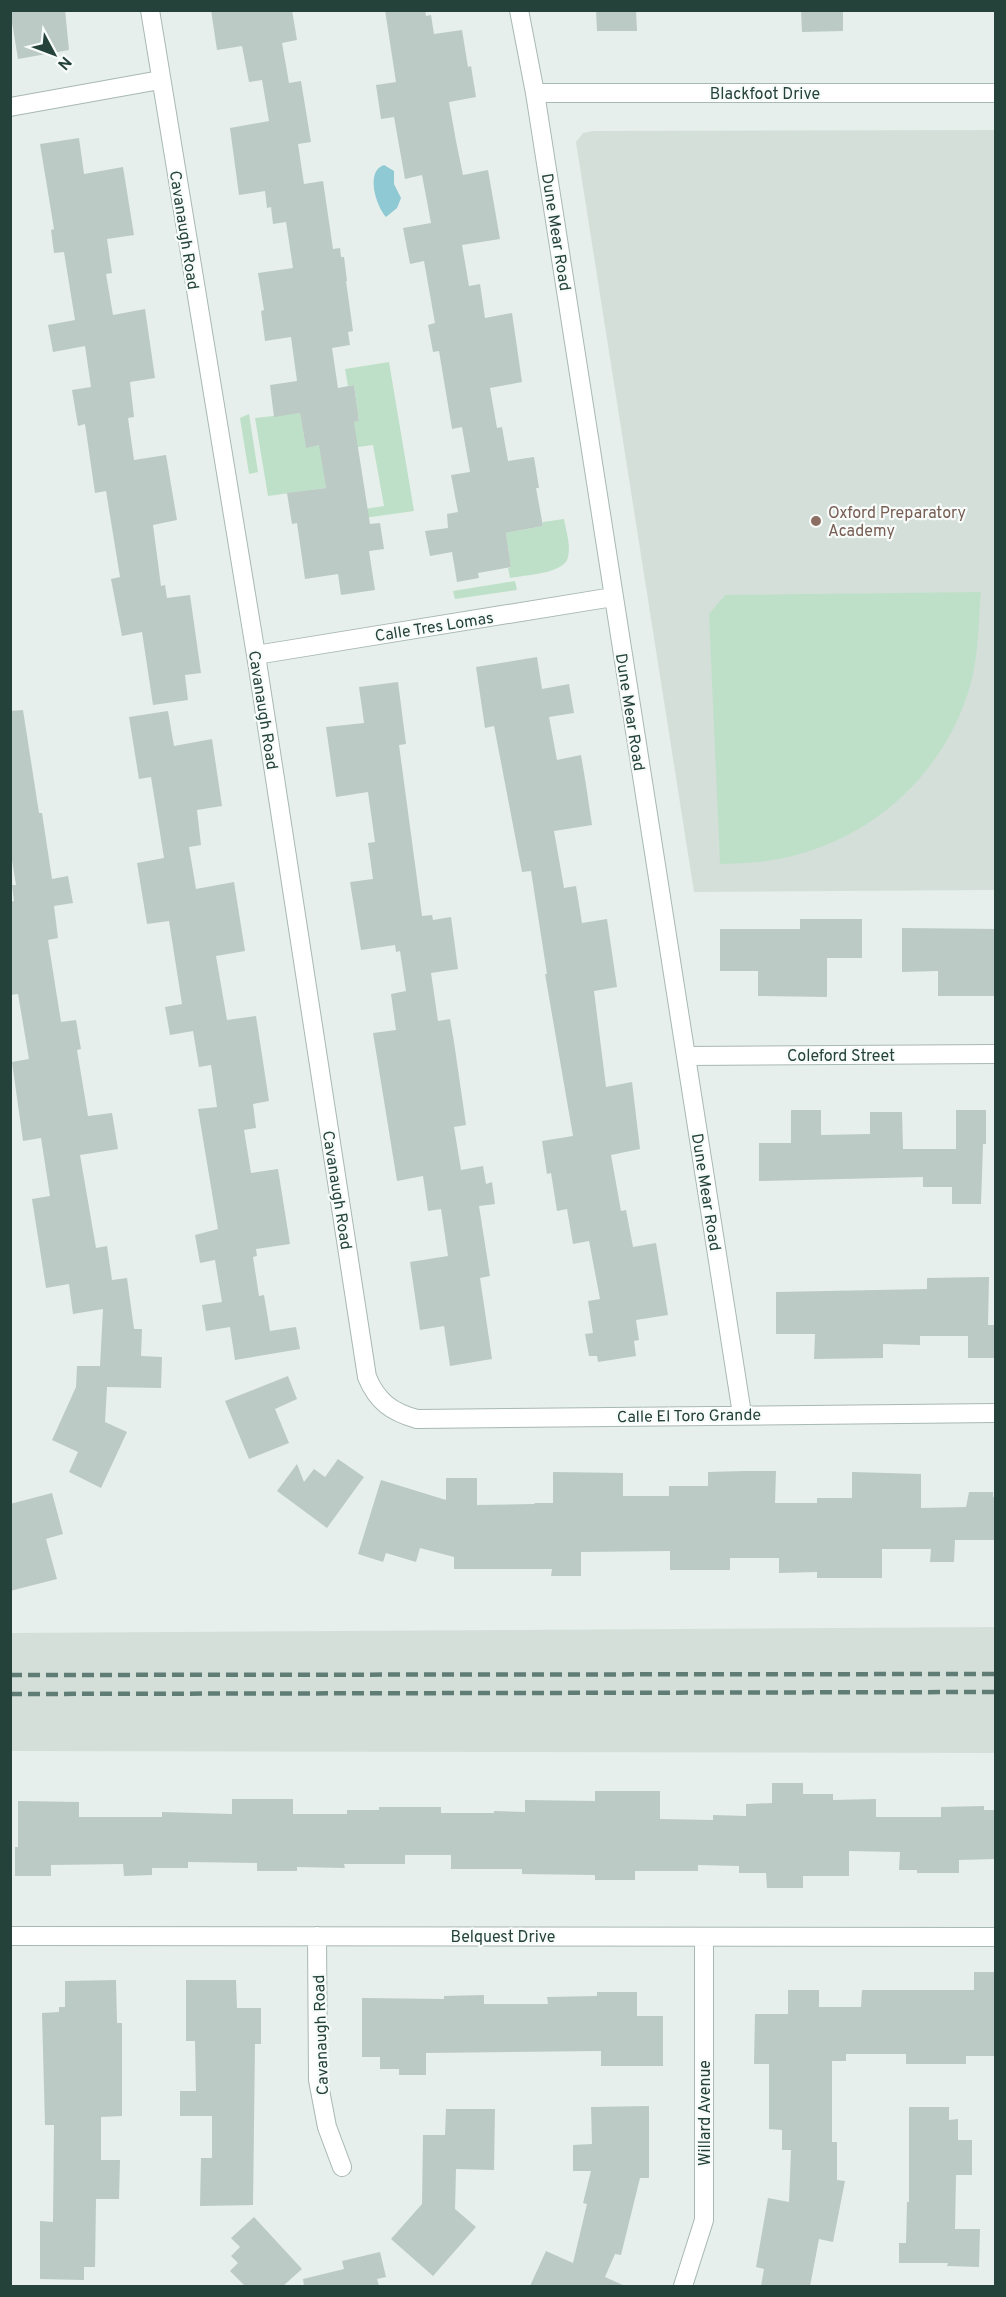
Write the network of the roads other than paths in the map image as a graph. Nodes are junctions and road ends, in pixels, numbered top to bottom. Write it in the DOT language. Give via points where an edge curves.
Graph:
graph roads {
  1 [pos="150,10"];
  2 [pos="519,10"];
  3 [pos="160,80"];
  4 [pos="535,93"];
  5 [pos="996,93"];
  6 [pos="10,107"];
  7 [pos="613,597"];
  8 [pos="256,655"];
  9 [pos="996,1054"];
  10 [pos="686,1056"];
  11 [pos="385,1405"];
  12 [pos="996,1413"];
  13 [pos="742,1414"];
  14 [pos="10,1936"];
  15 [pos="317,1936"];
  16 [pos="704,1937"];
  17 [pos="996,1937"];
  18 [pos="342,2167"];
  19 [pos="683,2286"];
  1 -- 3 [label="street, Cavanaugh Road"];
  2 -- 4 [label="street, Dune Mear Road"];
  3 -- 6 [label="street"];
  3 -- 8 [label="street, Cavanaugh Road"];
  4 -- 5 [label="street, Blackfoot Drive"];
  4 -- 7 [label="street, Dune Mear Road"];
  7 -- 8 [label="street, Calle Tres Lomas"];
  7 -- 10 [label="street, Dune Mear Road"];
  8 -- 11 [label="street, Cavanaugh Road" via="367,1377 373,1392"];
  9 -- 10 [label="street, Coleford Street"];
  10 -- 13 [label="street, Dune Mear Road"];
  11 -- 13 [label="street, Calle El Toro Grande" via="417,1419"];
  12 -- 13 [label="street, Calle El Toro Grande"];
  14 -- 15 [label="street, Belquest Drive"];
  15 -- 16 [label="street, Belquest Drive"];
  15 -- 18 [label="street, Cavanaugh Road" via="318,2080 327,2127"];
  16 -- 17 [label="street, Belquest Drive"];
  16 -- 19 [label="street, Willard Avenue" via="704,2220"];
}
